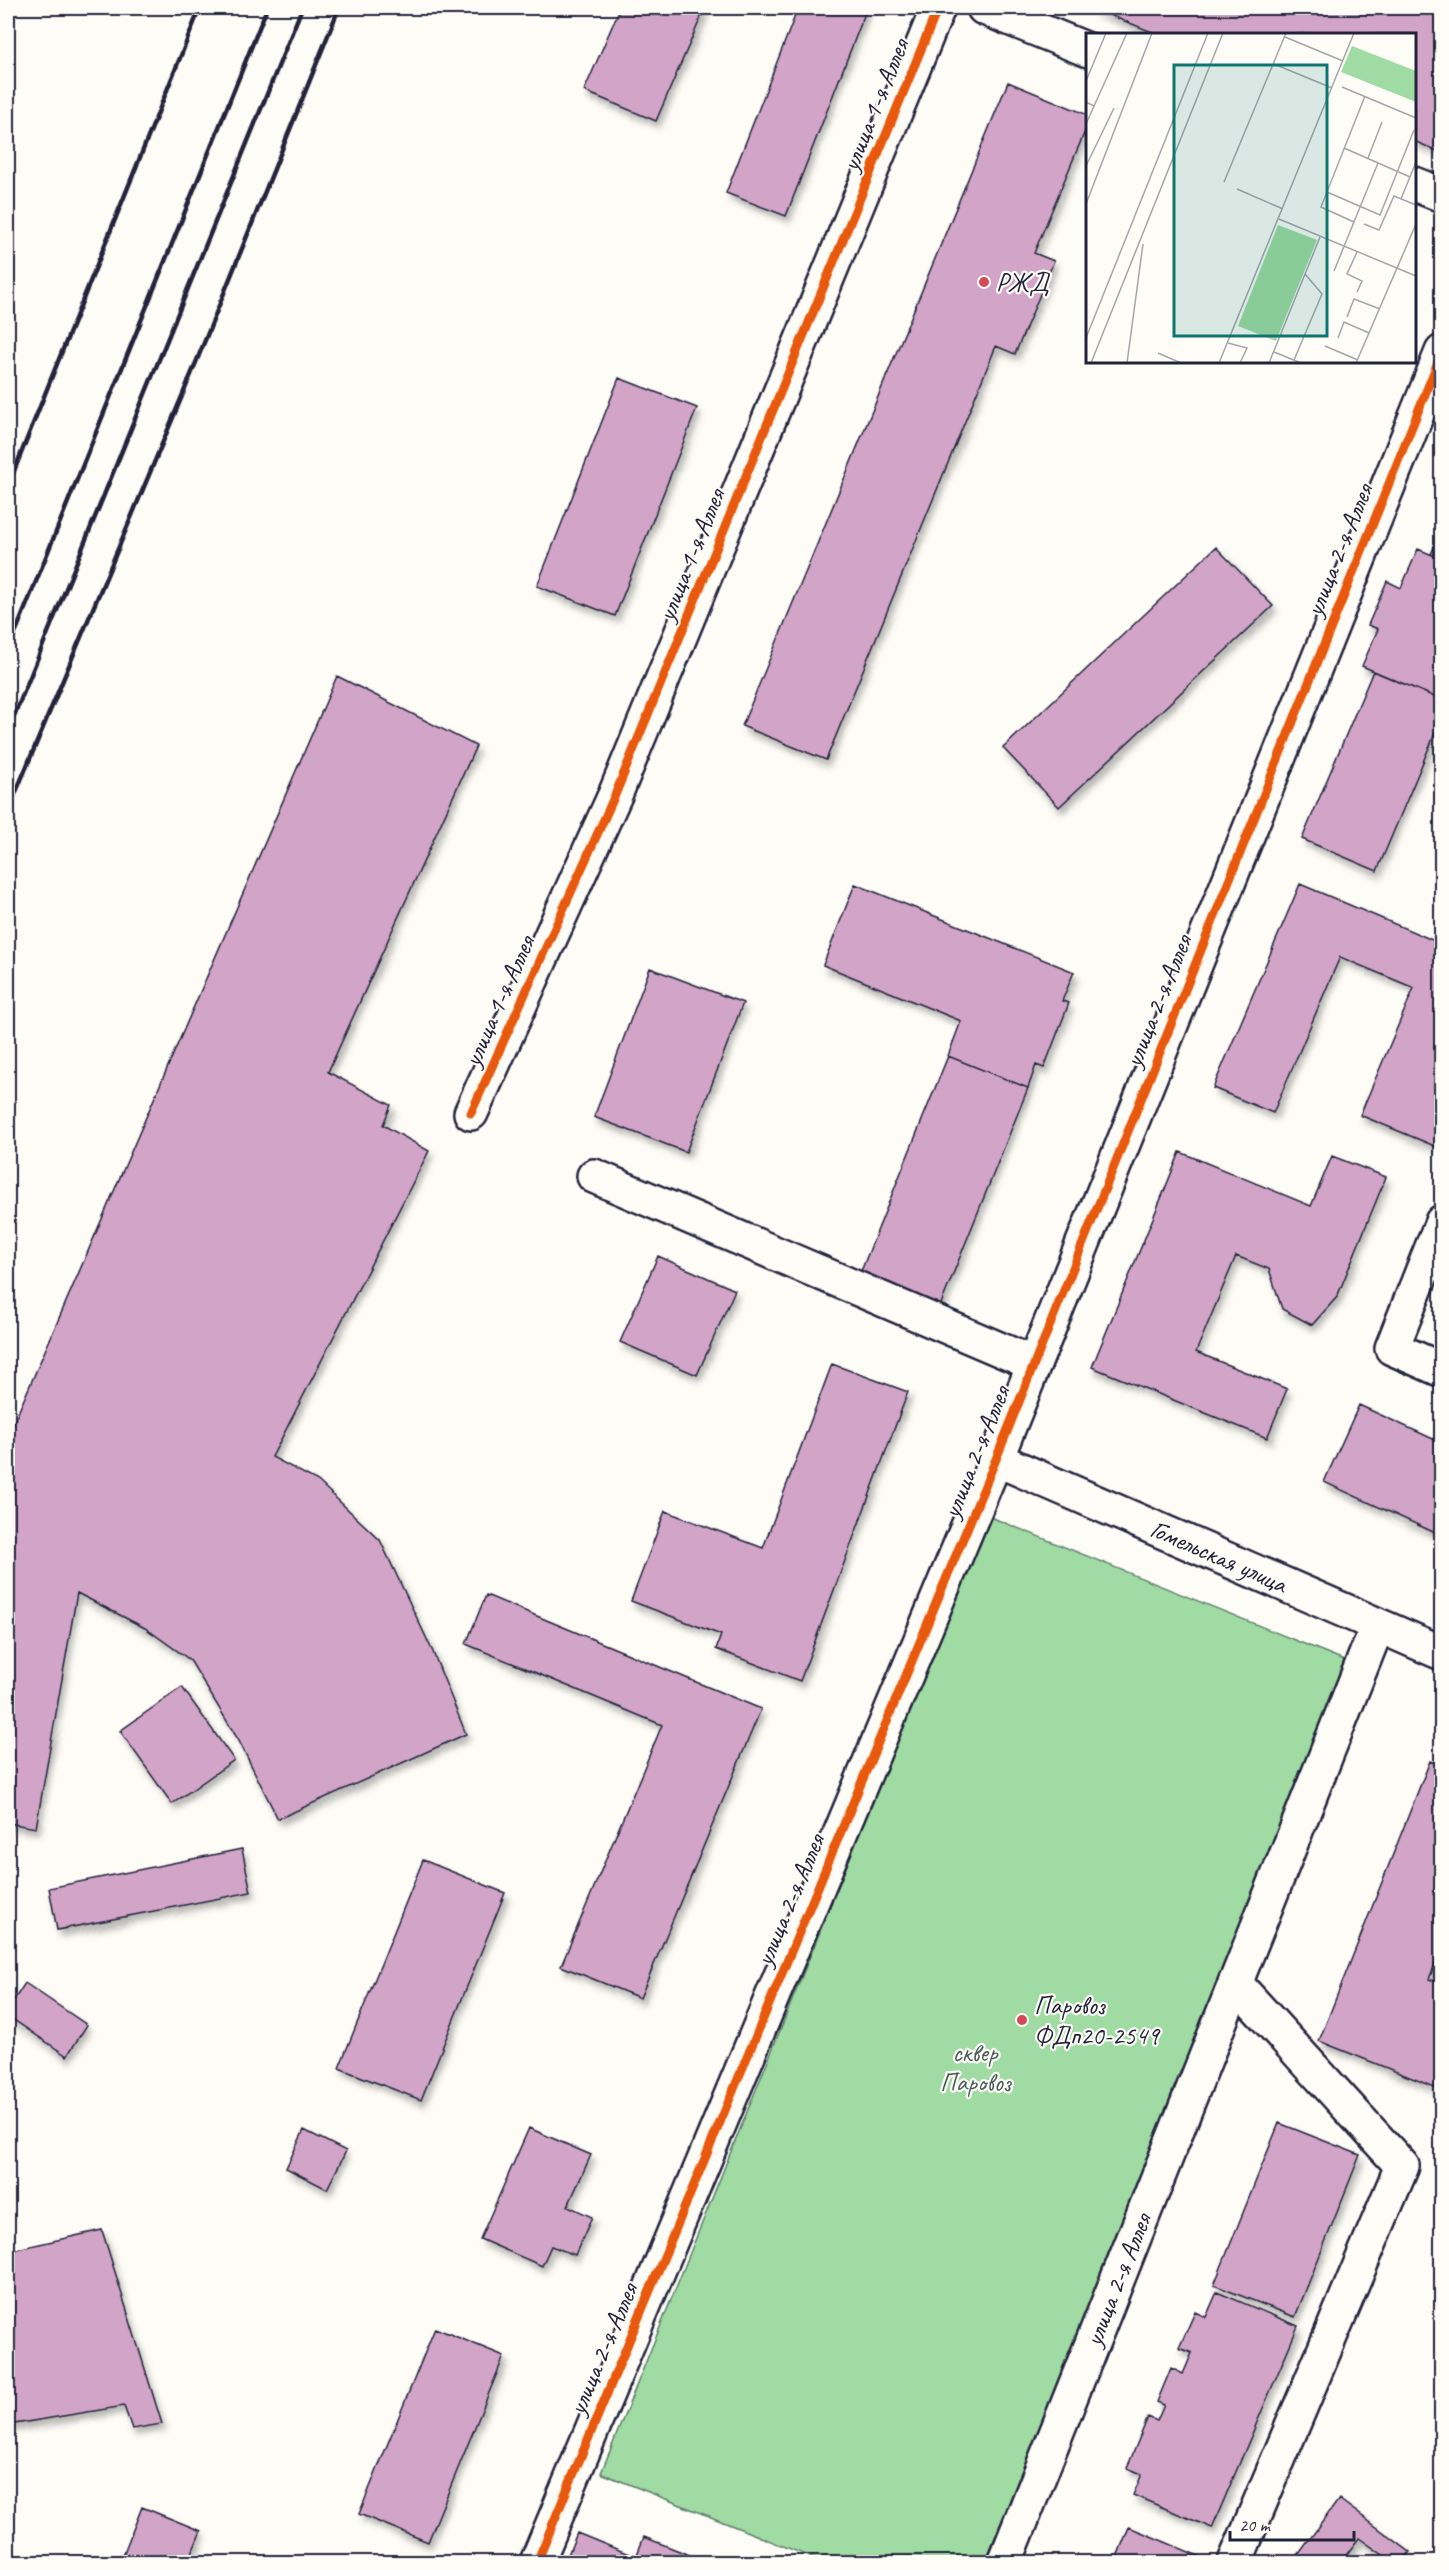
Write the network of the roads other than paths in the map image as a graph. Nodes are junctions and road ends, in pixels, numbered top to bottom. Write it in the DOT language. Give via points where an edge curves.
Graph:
graph roads {
  1 [pos="938,8"];
  2 [pos="984,8"];
  3 [pos="1086,49"];
  4 [pos="1416,185"];
  5 [pos="1442,195"];
  6 [pos="1442,352"];
  7 [pos="471,1113"];
  8 [pos="594,1176"];
  9 [pos="1442,1222"];
  10 [pos="1034,1364"];
  11 [pos="1442,1370"];
  12 [pos="996,1459"];
  13 [pos="1377,1627"];
  14 [pos="1442,1653"];
  15 [pos="1235,1983"];
  16 [pos="537,2562"];
  17 [pos="1005,2562"];
  18 [pos="1234,2562"];
  1 -- 7 [label="street, улица 1-я Аллея" via="615,795"];
  2 -- 3 [label="street"];
  4 -- 5 [label="street"];
  6 -- 10 [label="street, улица 2-я Аллея"];
  8 -- 10 [label="street"];
  9 -- 11 [label="street" via="1392,1348"];
  10 -- 12 [label="street, улица 2-я Аллея"];
  12 -- 13 [label="street, Гомельская улица"];
  12 -- 16 [label="street, улица 2-я Аллея"];
  13 -- 14 [label="street, Гомельская улица"];
  13 -- 15 [label="street, улица 2-я Аллея"];
  15 -- 17 [label="street, улица 2-я Аллея"];
  15 -- 18 [label="street" via="1402,2166"];
}
